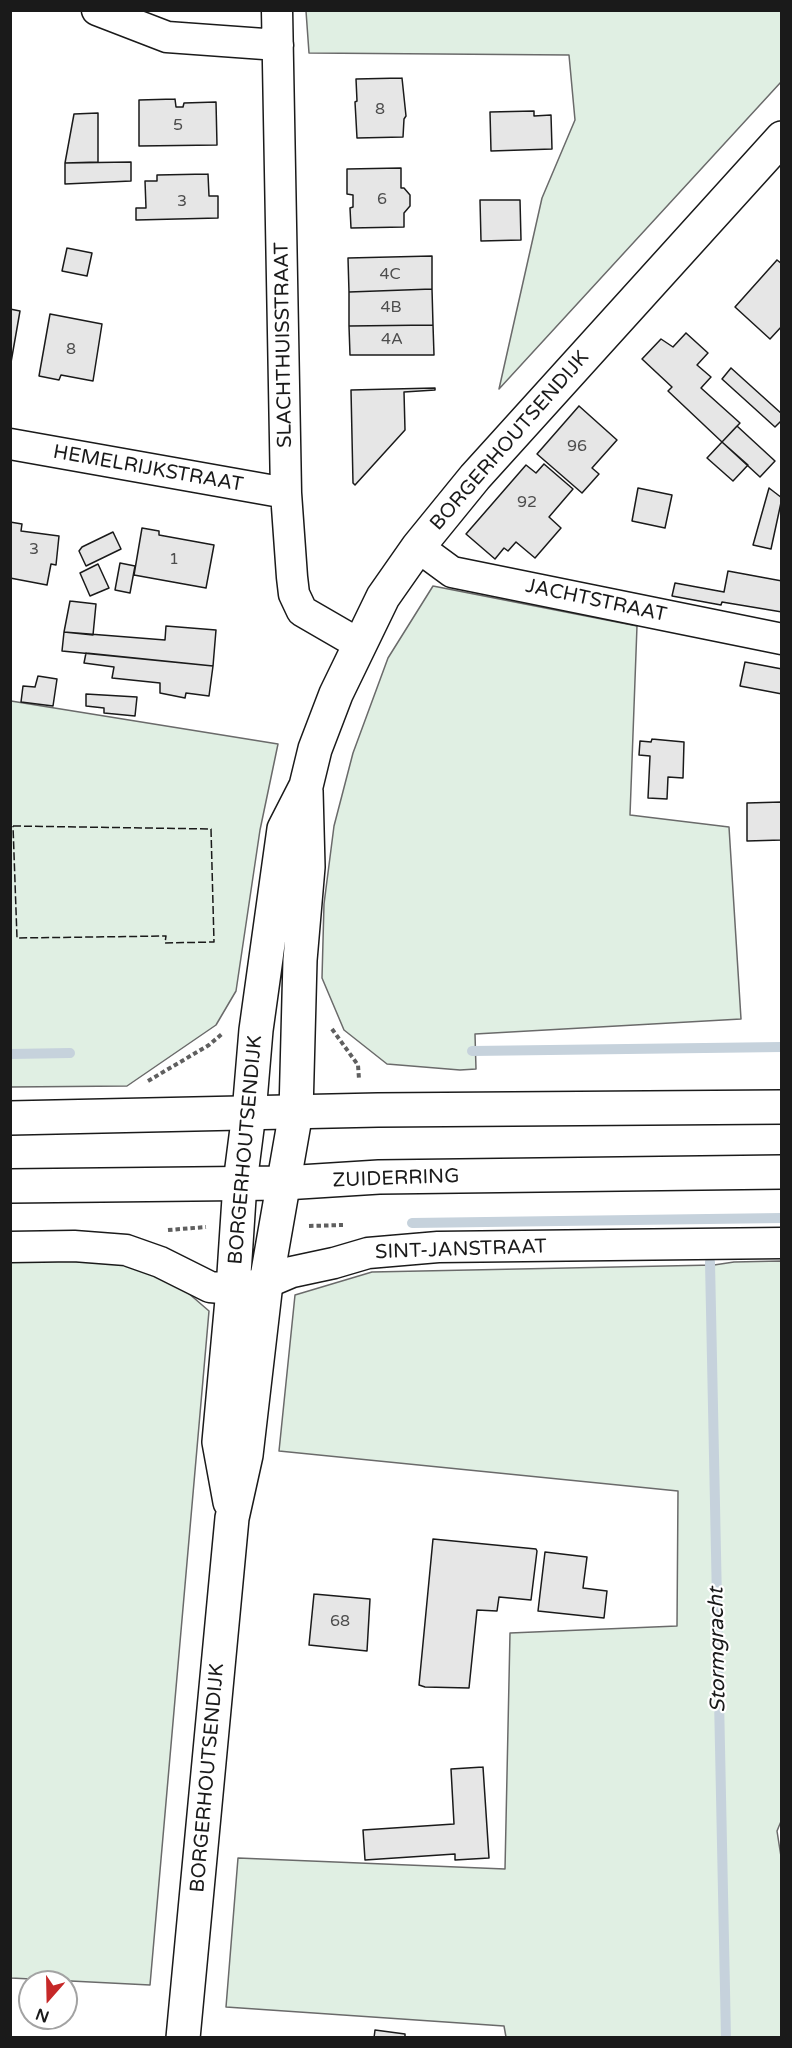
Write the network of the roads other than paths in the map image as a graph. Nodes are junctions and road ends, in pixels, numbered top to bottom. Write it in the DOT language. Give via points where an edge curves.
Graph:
graph roads {
  1 [pos="96,10"];
  2 [pos="276,10"];
  3 [pos="278,45"];
  4 [pos="782,138"];
  5 [pos="10,444"];
  6 [pos="286,493"];
  7 [pos="418,547"];
  8 [pos="782,639"];
  9 [pos="359,644"];
  10 [pos="306,786"];
  11 [pos="782,1107"];
  12 [pos="296,1112"];
  13 [pos="249,1113"];
  14 [pos="10,1118"];
  15 [pos="782,1172"];
  16 [pos="284,1183"];
  17 [pos="240,1184"];
  18 [pos="10,1186"];
  19 [pos="782,1243"];
  20 [pos="10,1247"];
  21 [pos="266,1283"];
  22 [pos="233,1289"];
  23 [pos="232,1518"];
  24 [pos="183,2037"];
  1 -- 3 [label="street" via="167,37"];
  2 -- 3 [label="street, SLACHTHUISSTRAAT"];
  3 -- 6 [label="street, SLACHTHUISSTRAAT"];
  4 -- 7 [label="main road, BORGERHOUTSENDIJK" via="475,477"];
  5 -- 6 [label="street, HEMELRIJKSTRAAT"];
  6 -- 9 [label="street, SLACHTHUISSTRAAT" via="294,594 302,611"];
  7 -- 8 [label="street, JACHTSTRAAT" via="452,572"];
  7 -- 9 [label="main road, BORGERHOUTSENDIJK" via="383,597"];
  9 -- 10 [label="main road, BORGERHOUTSENDIJK" via="315,749"];
  10 -- 12 [label="main road, BORGERHOUTSENDIJK" via="308,867 300,960"];
  10 -- 13 [label="main road, BORGERHOUTSENDIJK" via="285,829 256,1030"];
  11 -- 12 [label="main road"];
  12 -- 13 [label="main road"];
  12 -- 16 [label="main road, BORGERHOUTSENDIJK"];
  13 -- 14 [label="main road"];
  13 -- 17 [label="main road, BORGERHOUTSENDIJK"];
  15 -- 16 [label="main road, ZUIDERRING"];
  16 -- 17 [label="main road, ZUIDERRING"];
  16 -- 21 [label="main road, BORGERHOUTSENDIJK"];
  17 -- 18 [label="main road, ZUIDERRING"];
  17 -- 22 [label="main road, BORGERHOUTSENDIJK"];
  19 -- 21 [label="street, SINT-JANSTRAAT" via="438,1247 368,1253 292,1272"];
  20 -- 22 [label="street, SINT-JANSTRAAT" via="126,1250 210,1287"];
  21 -- 22 [label="street, SINT-JANSTRAAT"];
  21 -- 23 [label="main road, BORGERHOUTSENDIJK" via="246,1455"];
  22 -- 23 [label="main road, BORGERHOUTSENDIJK" via="219,1442"];
  23 -- 24 [label="main road, BORGERHOUTSENDIJK"];
}
